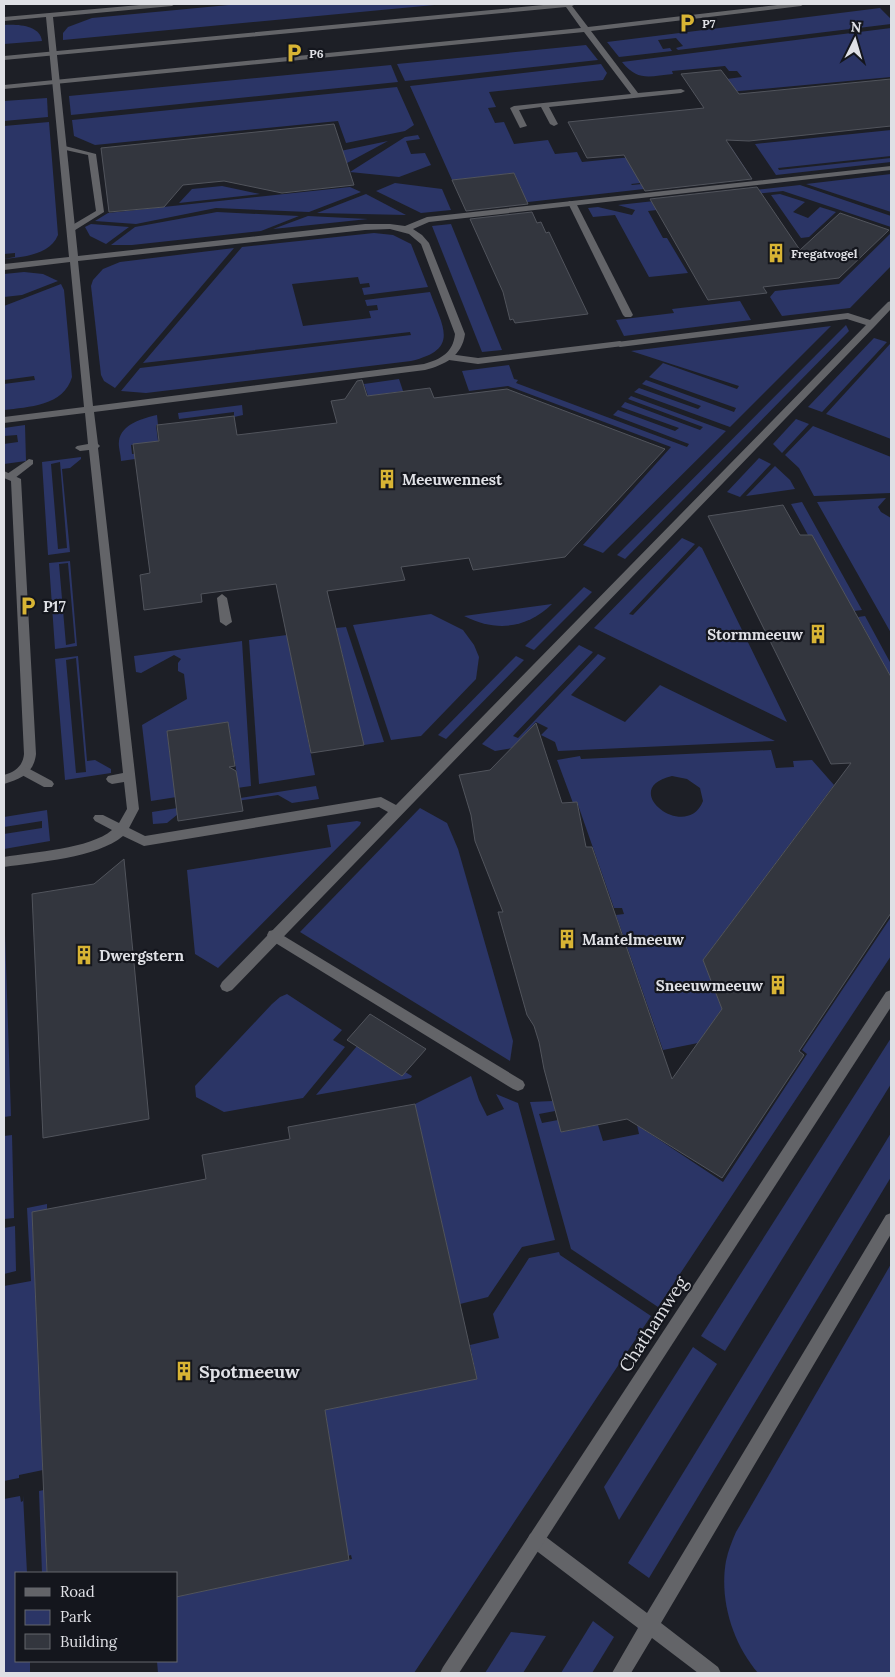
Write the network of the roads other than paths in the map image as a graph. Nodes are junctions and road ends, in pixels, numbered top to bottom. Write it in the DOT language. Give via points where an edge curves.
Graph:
graph roads {
  1 [pos="172,4"];
  2 [pos="567,4"];
  3 [pos="573,4"];
  4 [pos="801,4"];
  5 [pos="49,15"];
  6 [pos="4,19"];
  7 [pos="587,30"];
  8 [pos="54,54"];
  9 [pos="4,58"];
  10 [pos="57,82"];
  11 [pos="4,86"];
  12 [pos="681,91"];
  13 [pos="636,96"];
  14 [pos="544,105"];
  15 [pos="554,124"];
  16 [pos="523,126"];
  17 [pos="64,147"];
  18 [pos="891,168"];
  19 [pos="572,204"];
  20 [pos="72,229"];
  21 [pos="406,229"];
  22 [pos="75,259"];
  23 [pos="4,267"];
  24 [pos="891,304"];
  25 [pos="628,315"];
  26 [pos="872,324"];
  27 [pos="449,357"];
  28 [pos="89,409"];
  29 [pos="4,420"];
  30 [pos="95,446"];
  31 [pos="80,448"];
  32 [pos="29,462"];
  33 [pos="8,475"];
  34 [pos="222,598"];
  35 [pos="226,622"];
  36 [pos="24,771"];
  37 [pos="130,776"];
  38 [pos="4,779"];
  39 [pos="112,779"];
  40 [pos="48,784"];
  41 [pos="396,811"];
  42 [pos="99,818"];
  43 [pos="121,830"];
  44 [pos="4,862"];
  45 [pos="274,935"];
  46 [pos="227,986"];
  47 [pos="891,996"];
  48 [pos="518,1085"];
  49 [pos="891,1220"];
  50 [pos="536,1540"];
  51 [pos="649,1626"];
  52 [pos="449,1673"];
  53 [pos="621,1673"];
  54 [pos="712,1673"];
  1 -- 5 [label="street"];
  2 -- 3 [label="street"];
  2 -- 7 [label="street"];
  2 -- 8 [label="street"];
  4 -- 7 [label="street"];
  5 -- 6 [label="street"];
  5 -- 8 [label="street"];
  7 -- 10 [label="street"];
  7 -- 13 [label="street"];
  8 -- 9 [label="street"];
  8 -- 10 [label="street"];
  10 -- 11 [label="street"];
  10 -- 17 [label="street"];
  12 -- 13 [label="street"];
  13 -- 14 [label="street"];
  14 -- 15 [label="street"];
  14 -- 16 [label="street" via="514,108"];
  17 -- 20 [label="street"];
  17 -- 20 [label="street" via="92,154 100,212"];
  18 -- 19 [label="street" via="766,179"];
  19 -- 21 [label="street" via="506,214 426,220"];
  19 -- 25 [label="street"];
  20 -- 22 [label="street"];
  21 -- 22 [label="street" via="365,227"];
  21 -- 27 [label="street" via="425,242 460,334 458,348"];
  22 -- 23 [label="street"];
  22 -- 28 [label="street"];
  24 -- 26 [label="street"];
  26 -- 27 [label="street" via="848,316 478,362"];
  26 -- 41 [label="street"];
  27 -- 28 [label="street" via="414,369"];
  28 -- 29 [label="street" via="38,420"];
  28 -- 30 [label="street"];
  30 -- 31 [label="street"];
  30 -- 37 [label="street"];
  32 -- 33 [label="street"];
  33 -- 36 [label="street" via="16,479 30,754 30,762"];
  34 -- 35 [label="street"];
  36 -- 38 [label="street"];
  36 -- 40 [label="street"];
  37 -- 39 [label="street"];
  37 -- 43 [label="street" via="133,809"];
  41 -- 43 [label="street" via="381,802 144,841"];
  41 -- 45 [label="street"];
  42 -- 43 [label="street"];
  43 -- 44 [label="street" via="90,848 59,846"];
  45 -- 46 [label="street"];
  45 -- 48 [label="street"];
  47 -- 50 [label="street, Chathamweg"];
  49 -- 51 [label="street"];
  50 -- 51 [label="street"];
  50 -- 52 [label="street, Chathamweg"];
  51 -- 53 [label="street"];
  51 -- 54 [label="street"];
}
